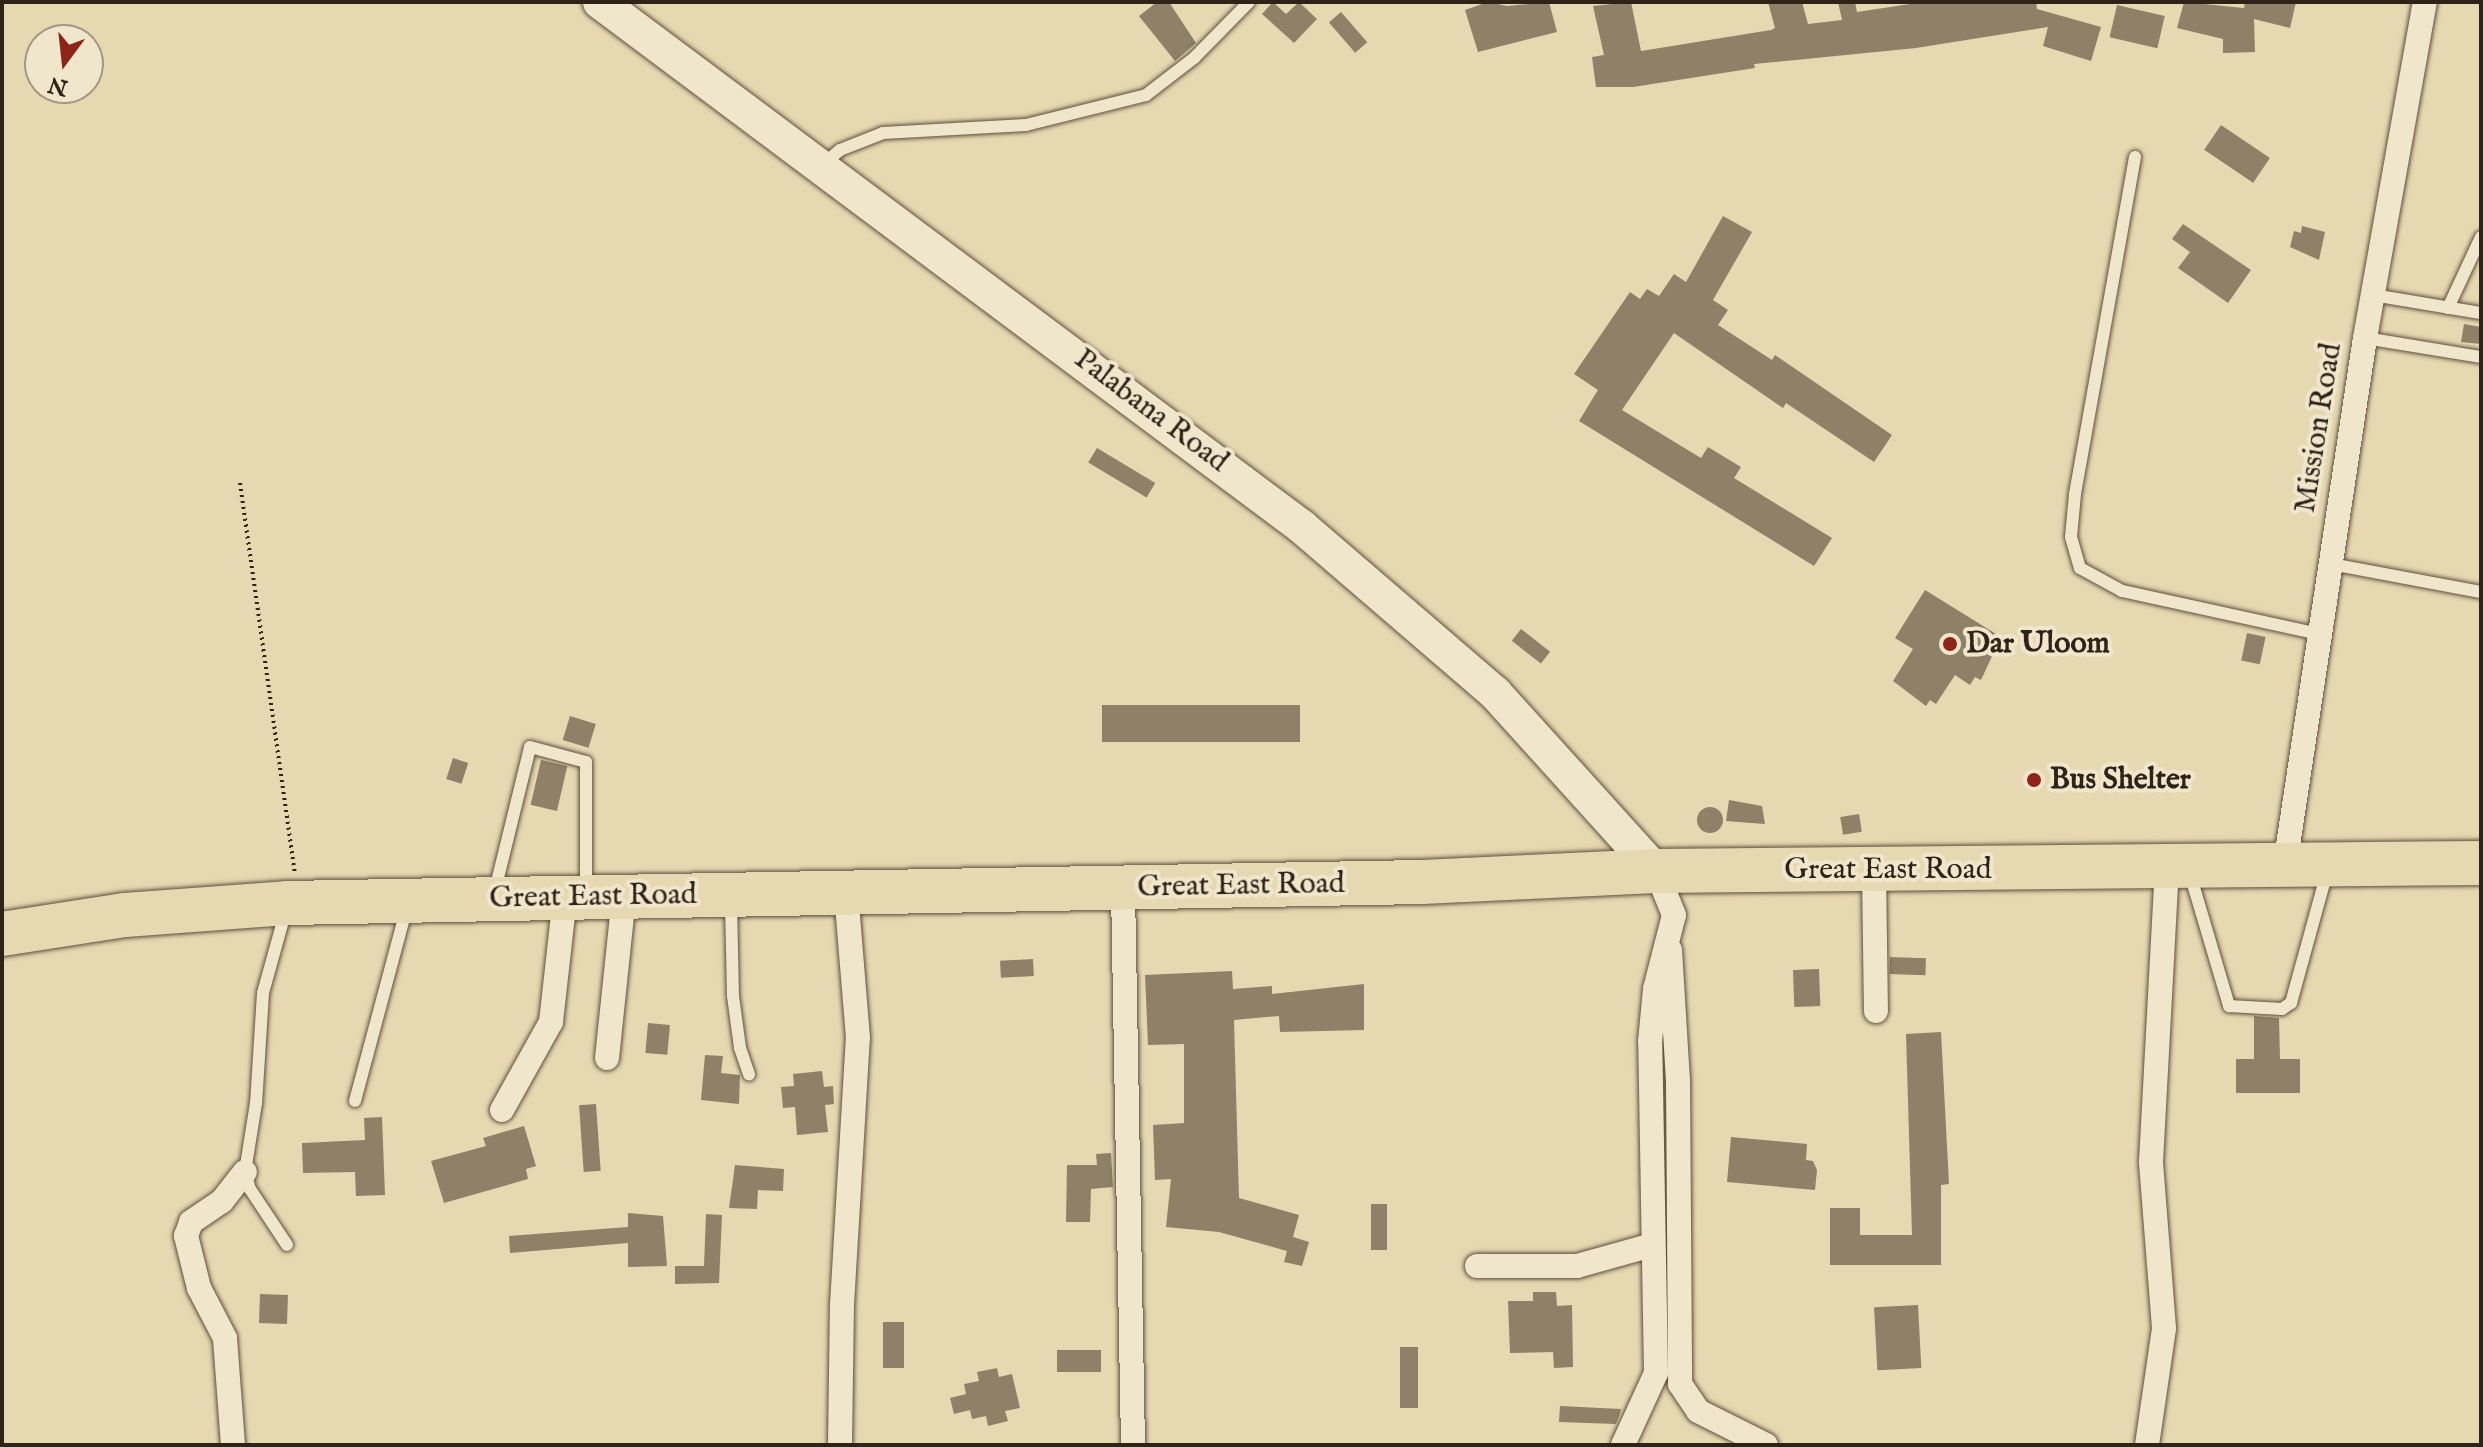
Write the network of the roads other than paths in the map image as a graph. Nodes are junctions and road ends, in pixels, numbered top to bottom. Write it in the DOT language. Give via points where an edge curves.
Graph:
graph roads {
  1 [pos="600,2"];
  2 [pos="1249,2"];
  3 [pos="2425,2"];
  4 [pos="2135,157"];
  5 [pos="821,166"];
  6 [pos="2481,237"];
  7 [pos="2373,295"];
  8 [pos="2448,308"];
  9 [pos="2481,313"];
  10 [pos="2365,338"];
  11 [pos="2481,357"];
  12 [pos="2331,564"];
  13 [pos="2481,592"];
  14 [pos="2320,634"];
  15 [pos="2481,863"];
  16 [pos="2285,865"];
  17 [pos="2329,865"];
  18 [pos="2178,867"];
  19 [pos="1656,871"];
  20 [pos="1874,871"];
  21 [pos="1123,889"];
  22 [pos="846,893"];
  23 [pos="732,895"];
  24 [pos="592,897"];
  25 [pos="493,899"];
  26 [pos="409,900"];
  27 [pos="293,902"];
  28 [pos="2,934"];
  29 [pos="1669,943"];
  30 [pos="1876,1011"];
  31 [pos="607,1058"];
  32 [pos="749,1074"];
  33 [pos="355,1101"];
  34 [pos="502,1110"];
  35 [pos="245,1172"];
  36 [pos="287,1245"];
  37 [pos="1652,1245"];
  38 [pos="1477,1266"];
  39 [pos="233,1445"];
  40 [pos="840,1445"];
  41 [pos="1133,1445"];
  42 [pos="1623,1445"];
  43 [pos="1766,1445"];
  44 [pos="2147,1445"];
  1 -- 5 [label="street, Palabana Road"];
  2 -- 5 [label="lane" via="1194,58 1146,95 1026,125 883,133 840,150"];
  3 -- 7 [label="street, Mission Road"];
  4 -- 14 [label="lane" via="2075,494 2071,537 2080,568 2122,591"];
  5 -- 19 [label="street, Palabana Road" via="1215,459 1377,589 1495,693"];
  6 -- 8 [label="lane"];
  7 -- 8 [label="lane"];
  7 -- 10 [label="street, Mission Road"];
  8 -- 9 [label="lane"];
  10 -- 11 [label="lane"];
  10 -- 12 [label="street, Mission Road"];
  12 -- 13 [label="lane"];
  12 -- 14 [label="street, Mission Road"];
  14 -- 16 [label="street, Mission Road"];
  15 -- 17 [label="highway, Great East Road"];
  16 -- 17 [label="highway, Great East Road"];
  16 -- 18 [label="highway, Great East Road"];
  17 -- 18 [label="lane" via="2291,1003 2282,1009 2229,1006"];
  18 -- 20 [label="highway, Great East Road"];
  18 -- 44 [label="street" via="2151,1162 2164,1328"];
  19 -- 20 [label="highway, Great East Road"];
  19 -- 21 [label="highway, Great East Road"];
  19 -- 29 [label="street" via="1674,915"];
  20 -- 30 [label="street"];
  21 -- 22 [label="highway, Great East Road"];
  21 -- 41 [label="street"];
  22 -- 23 [label="highway, Great East Road"];
  22 -- 40 [label="street" via="858,1038 842,1305"];
  23 -- 24 [label="highway, Great East Road"];
  23 -- 32 [label="lane" via="733,996"];
  24 -- 25 [label="highway, Great East Road"];
  24 -- 25 [label="lane" via="586,762 530,747"];
  24 -- 31 [label="street"];
  24 -- 34 [label="street" via="551,1022"];
  25 -- 26 [label="highway, Great East Road"];
  26 -- 27 [label="highway, Great East Road"];
  26 -- 33 [label="lane"];
  27 -- 28 [label="highway, Great East Road" via="125,915"];
  27 -- 35 [label="lane" via="263,993 258,1090"];
  29 -- 37 [label="street" via="1655,989 1650,1042"];
  29 -- 43 [label="street" via="1677,1053 1680,1384 1698,1411"];
  35 -- 36 [label="lane" via="250,1189"];
  35 -- 39 [label="street" via="222,1201 191,1222 186,1236 199,1288 225,1338"];
  37 -- 38 [label="street" via="1577,1266"];
  37 -- 42 [label="street" via="1656,1373"];
}
